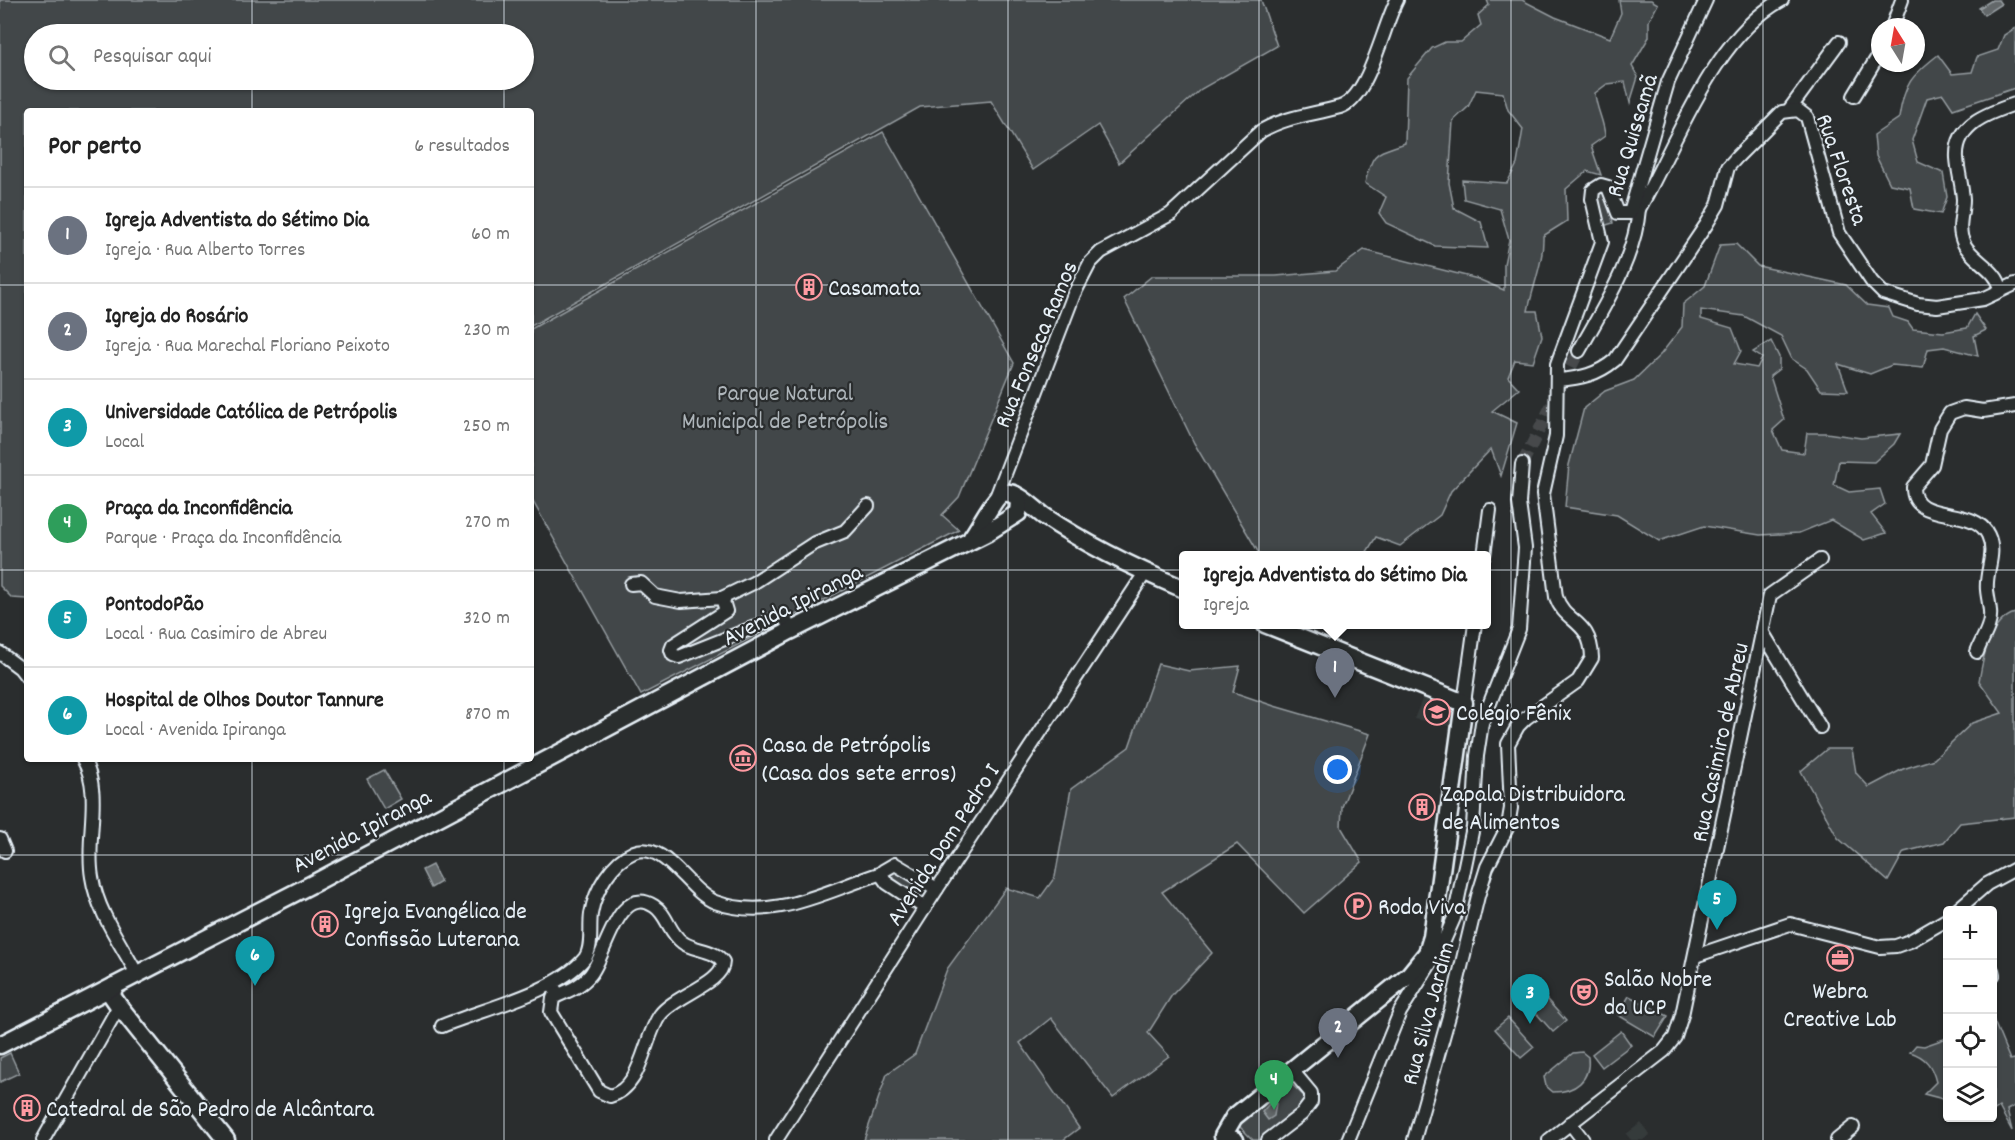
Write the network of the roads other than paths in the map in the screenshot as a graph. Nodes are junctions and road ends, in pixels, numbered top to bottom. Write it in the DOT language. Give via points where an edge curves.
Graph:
graph roads {
  1 [pos="1397,0"];
  2 [pos="1706,0"];
  3 [pos="1782,0"];
  4 [pos="1902,0"];
  5 [pos="1895,18"];
  6 [pos="1839,42"];
  7 [pos="1871,68"];
  8 [pos="1854,96"];
  9 [pos="2015,104"];
  10 [pos="1789,110"];
  11 [pos="1634,211"];
  12 [pos="2015,284"];
  13 [pos="2001,289"];
  14 [pos="1579,351"];
  15 [pos="1558,380"];
  16 [pos="2015,406"];
  17 [pos="1522,464"];
  18 [pos="1006,468"];
  19 [pos="1014,494"];
  20 [pos="995,501"];
  21 [pos="868,506"];
  22 [pos="1490,510"];
  23 [pos="1011,518"];
  24 [pos="1047,518"];
  25 [pos="969,541"];
  26 [pos="1485,551"];
  27 [pos="1820,561"];
  28 [pos="1145,573"];
  29 [pos="631,584"];
  30 [pos="1179,587"];
  31 [pos="722,598"];
  32 [pos="1278,629"];
  33 [pos="1474,629"];
  34 [pos="790,631"];
  35 [pos="1763,633"];
  36 [pos="1977,652"];
  37 [pos="0,653"];
  38 [pos="24,669"];
  39 [pos="1464,703"];
  40 [pos="1820,727"];
  41 [pos="84,762"];
  42 [pos="2015,868"];
  43 [pos="882,873"];
  44 [pos="937,889"];
  45 [pos="1971,905"];
  46 [pos="925,908"];
  47 [pos="1943,920"];
  48 [pos="1695,956"];
  49 [pos="136,974"];
  50 [pos="551,984"];
  51 [pos="559,994"];
  52 [pos="111,995"];
  53 [pos="442,1026"];
  54 [pos="0,1044"];
  55 [pos="1291,1069"];
  56 [pos="1570,1123"];
  57 [pos="1854,1127"];
  58 [pos="1223,1139"];
  59 [pos="43,1140"];
  60 [pos="226,1140"];
  61 [pos="777,1140"];
  62 [pos="1268,1140"];
  63 [pos="1348,1140"];
  64 [pos="1414,1140"];
  65 [pos="1549,1140"];
  66 [pos="1583,1140"];
  67 [pos="1837,1140"];
  1 -- 18 [label="street, Rua Fonseca Ramos" via="1353,100 1279,121 1261,131 1171,214 1114,244 1090,263 1074,294"];
  2 -- 11 [label="street, Rua Quissamã" via="1668,82"];
  3 -- 11 [label="street" via="1756,19 1711,75"];
  4 -- 5 [label="street"];
  6 -- 10 [label="street"];
  7 -- 8 [label="street"];
  9 -- 13 [label="street" via="1970,124 1961,135 1957,156 1963,201 1959,230 1970,253 1995,276"];
  10 -- 13 [label="street, Rua Floresta" via="1798,110 1807,117 1839,233 1883,293 1937,306 1983,299"];
  10 -- 15 [label="street, Rua Floresta" via="1776,116 1728,168 1718,205 1615,360 1583,378"];
  11 -- 14 [label="street" via="1637,231"];
  11 -- 15 [label="street, Rua Quissamã" via="1618,213 1608,187 1601,185 1593,190 1602,242 1557,364"];
  12 -- 13 [label="street"];
  15 -- 64 [label="street, Rua Silva Jardim" via="1556,436 1544,494 1548,545 1558,602 1585,629 1592,644 1592,658 1578,681 1526,718 1508,744 1508,826 1481,886"];
  16 -- 36 [label="street" via="1983,411 1964,408 1950,413 1940,429 1932,465 1913,487 1912,496 1920,506 1965,517 1982,525 1988,534 1992,548 1987,590 1990,617"];
  17 -- 63 [label="street" via="1522,613 1482,723 1473,827 1454,918 1400,1012"];
  18 -- 19 [label="street"];
  18 -- 20 [label="street, Rua Fonseca Ramos"];
  19 -- 20 [label="main road" via="1004,493"];
  19 -- 23 [label="main road" via="1019,509"];
  19 -- 24 [label="main road"];
  20 -- 23 [label="main road" via="998,516"];
  20 -- 25 [label="main road"];
  21 -- 31 [label="street" via="845,531 813,544"];
  22 -- 26 [label="street"];
  23 -- 24 [label="main road"];
  23 -- 25 [label="main road, Avenida Ipiranga"];
  24 -- 28 [label="main road"];
  25 -- 34 [label="main road, Avenida Ipiranga"];
  27 -- 35 [label="street, Rua Casimiro de Abreu" via="1770,595"];
  28 -- 30 [label="main road"];
  28 -- 44 [label="street, Avenida Dom Pedro I"];
  29 -- 31 [label="street" via="641,583 655,596 681,601"];
  31 -- 34 [label="street" via="726,611 673,645 674,655 687,655 780,617 784,617"];
  32 -- 39 [label="main road"];
  33 -- 39 [label="street"];
  34 -- 49 [label="main road, Avenida Ipiranga"];
  35 -- 40 [label="street"];
  35 -- 48 [label="street, Rua Casimiro de Abreu"];
  37 -- 38 [label="street"];
  39 -- 55 [label="main road" via="1436,917 1427,952 1409,975"];
  41 -- 49 [label="street" via="93,782 88,852 92,881"];
  42 -- 45 [label="street" via="1987,884"];
  43 -- 44 [label="street" via="895,864"];
  43 -- 46 [label="street" via="886,883"];
  43 -- 50 [label="street" via="799,902 750,909 712,901 651,850 634,853 609,872 599,889 591,912 587,956"];
  44 -- 46 [label="street, Avenida Dom Pedro I"];
  46 -- 61 [label="street, Avenida Dom Pedro I"];
  47 -- 48 [label="street" via="1896,946 1880,947 1790,924"];
  48 -- 56 [label="street, Rua Casimiro de Abreu" via="1675,1037 1664,1051"];
  49 -- 52 [label="main road, Avenida Ipiranga"];
  50 -- 51 [label="street"];
  50 -- 53 [label="street"];
  51 -- 51 [label="street" via="590,975 622,911 635,903 646,902 656,907 681,942 723,962 721,971 710,982 665,1010 652,1028 640,1066 616,1095 599,1091 551,1012 553,998"];
  52 -- 54 [label="main road, Avenida Ipiranga"];
  52 -- 59 [label="street"];
  52 -- 60 [label="main road"];
  55 -- 58 [label="main road" via="1234,1117"];
  55 -- 62 [label="street" via="1311,1093 1311,1102 1302,1114"];
  56 -- 65 [label="street, Rua Casimiro de Abreu"];
  56 -- 66 [label="street"];
  57 -- 67 [label="street"];
}
